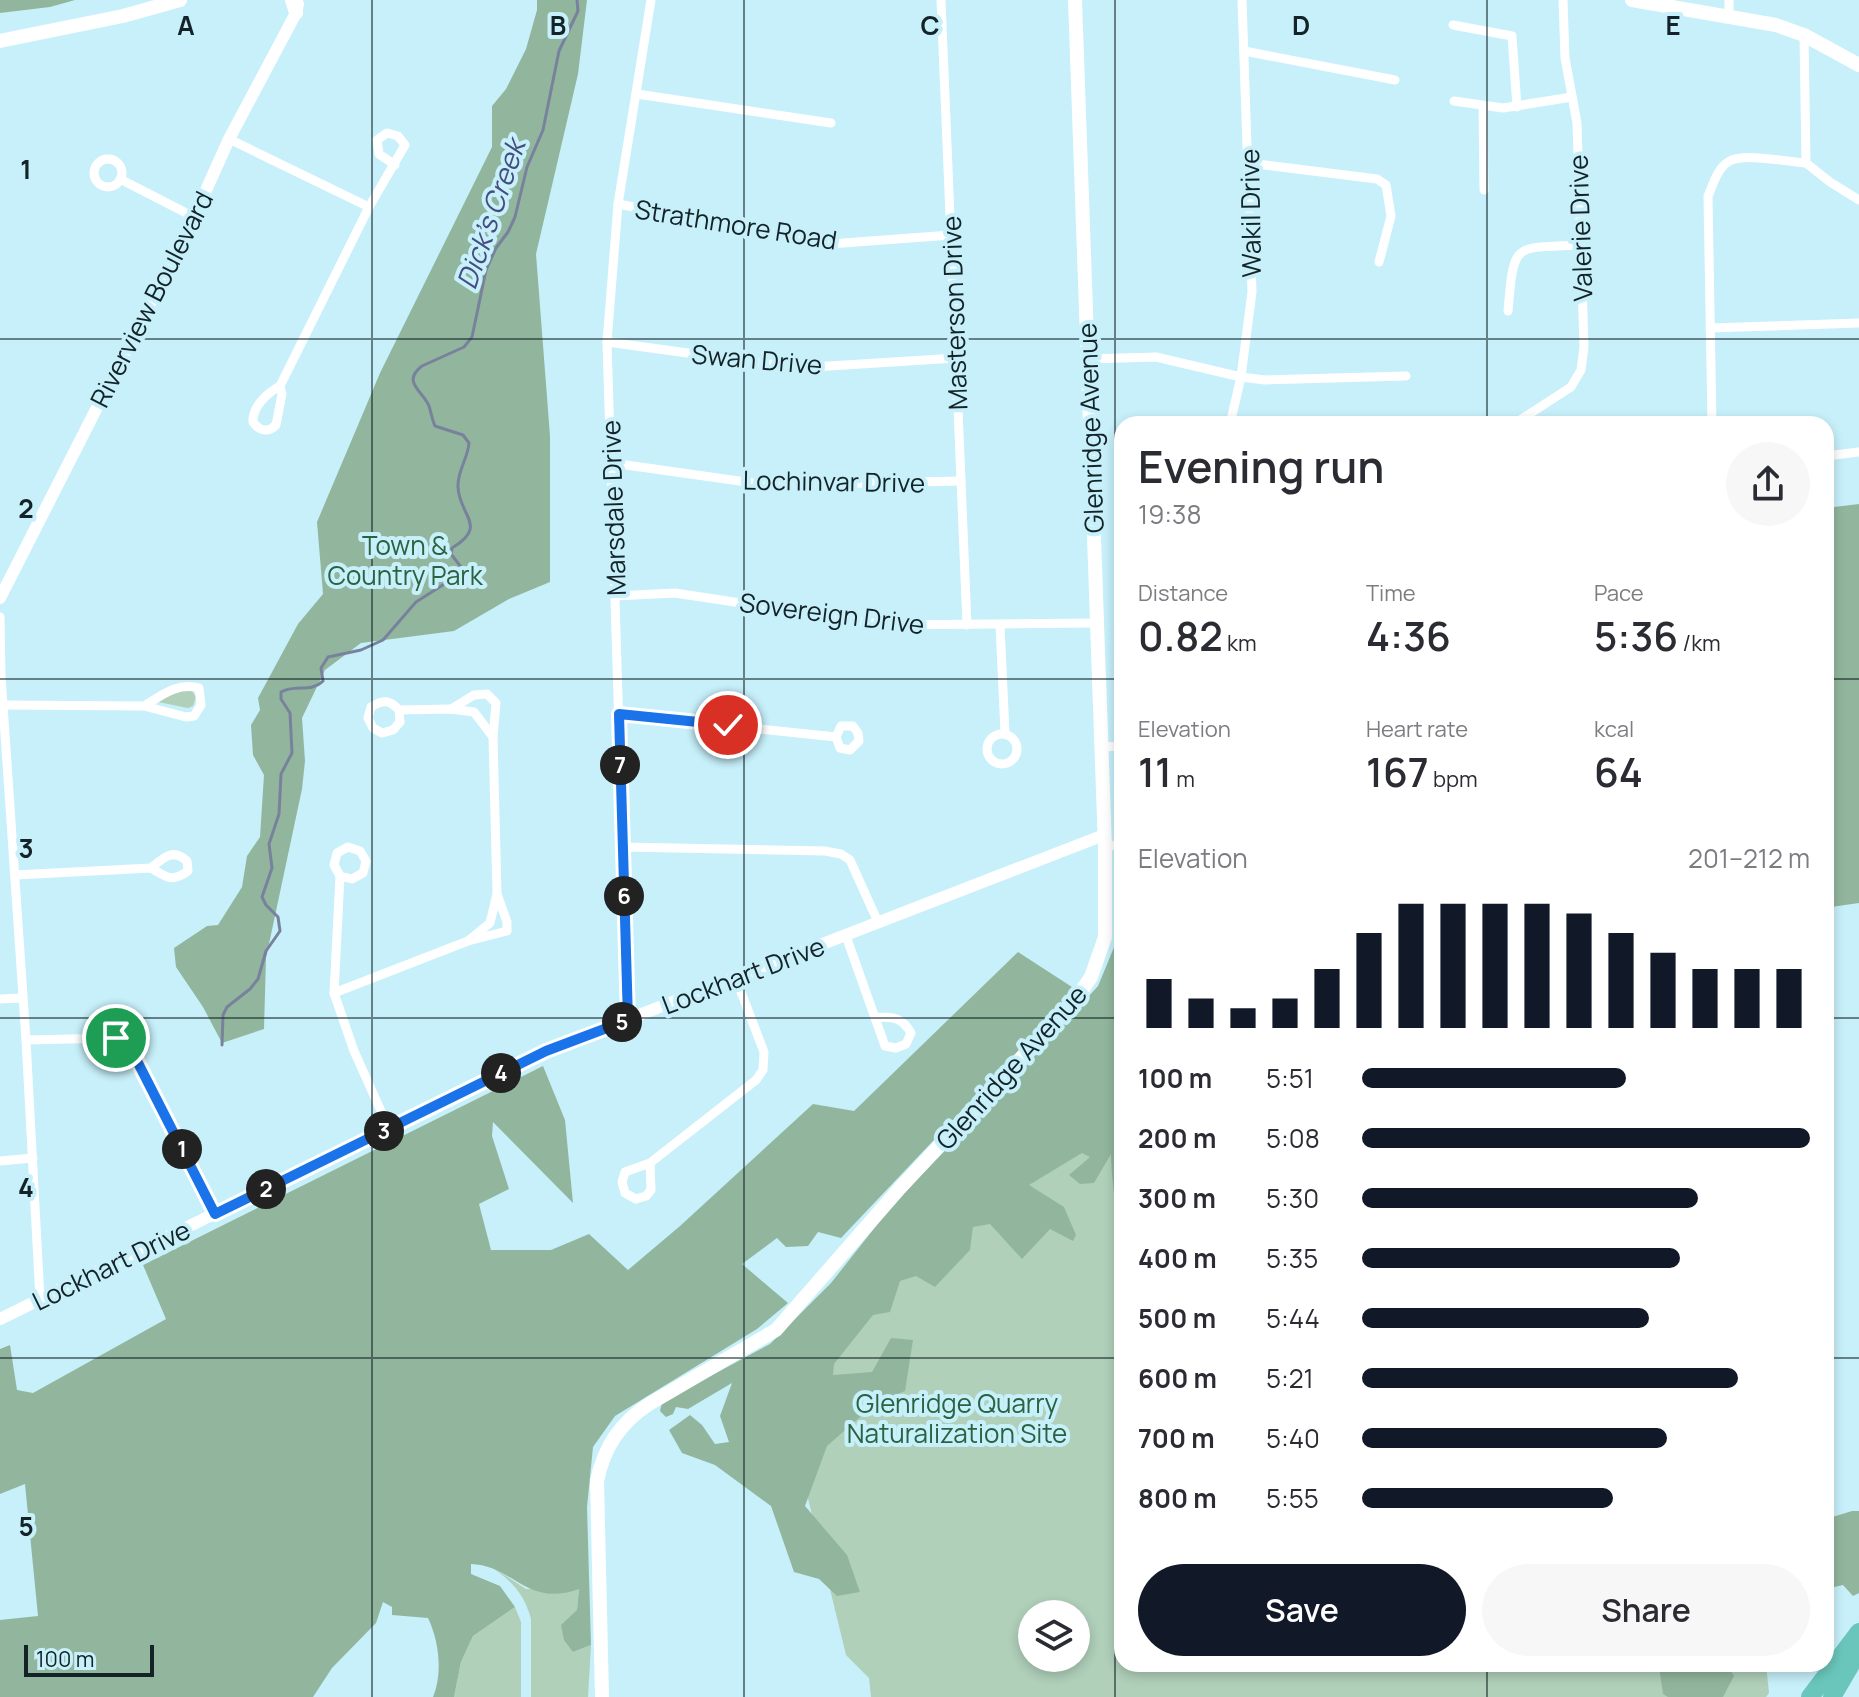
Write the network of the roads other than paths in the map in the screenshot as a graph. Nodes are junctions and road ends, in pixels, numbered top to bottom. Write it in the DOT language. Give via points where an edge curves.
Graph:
graph roads {
  1 [pos="180,0"];
  2 [pos="651,0"];
  3 [pos="941,0"];
  4 [pos="1075,0"];
  5 [pos="1242,0"];
  6 [pos="1563,0"];
  7 [pos="1632,0"];
  8 [pos="1729,0"];
  9 [pos="295,4"];
  10 [pos="1729,16"];
  11 [pos="1453,25"];
  12 [pos="1804,35"];
  13 [pos="0,41"];
  14 [pos="1244,51"];
  15 [pos="1859,65"];
  16 [pos="1395,80"];
  17 [pos="637,94"];
  18 [pos="1572,97"];
  19 [pos="1454,101"];
  20 [pos="1483,106"];
  21 [pos="1517,107"];
  22 [pos="831,123"];
  23 [pos="229,139"];
  24 [pos="1249,163"];
  25 [pos="1806,163"];
  26 [pos="395,165"];
  27 [pos="120,179"];
  28 [pos="1484,190"];
  29 [pos="1859,200"];
  30 [pos="618,204"];
  31 [pos="369,207"];
  32 [pos="194,217"];
  33 [pos="951,235"];
  34 [pos="1580,245"];
  35 [pos="1379,262"];
  36 [pos="1508,311"];
  37 [pos="1859,323"];
  38 [pos="1710,328"];
  39 [pos="607,342"];
  40 [pos="956,358"];
  41 [pos="1088,359"];
  42 [pos="1406,376"];
  43 [pos="1241,377"];
  44 [pos="280,386"];
  45 [pos="1232,416"];
  46 [pos="1526,416"];
  47 [pos="1712,416"];
  48 [pos="1859,452"];
  49 [pos="1834,455"];
  50 [pos="612,463"];
  51 [pos="961,481"];
  52 [pos="615,596"];
  53 [pos="0,598"];
  54 [pos="0,617"];
  55 [pos="1097,623"];
  56 [pos="967,625"];
  57 [pos="1000,625"];
  58 [pos="0,676"];
  59 [pos="4,705"];
  60 [pos="144,706"];
  61 [pos="451,709"];
  62 [pos="399,710"];
  63 [pos="619,714"];
  64 [pos="1005,733"];
  65 [pos="493,737"];
  66 [pos="836,737"];
  67 [pos="1114,746"];
  68 [pos="1102,747"];
  69 [pos="1105,842"];
  70 [pos="1114,843"];
  71 [pos="623,847"];
  72 [pos="151,868"];
  73 [pos="15,875"];
  74 [pos="340,876"];
  75 [pos="497,894"];
  76 [pos="878,922"];
  77 [pos="846,936"];
  78 [pos="468,941"];
  79 [pos="736,979"];
  80 [pos="334,993"];
  81 [pos="22,998"];
  82 [pos="0,999"];
  83 [pos="877,1017"];
  84 [pos="628,1020"];
  85 [pos="26,1040"];
  86 [pos="389,1129"];
  87 [pos="33,1158"];
  88 [pos="0,1161"];
  89 [pos="650,1163"];
  90 [pos="215,1214"];
  91 [pos="40,1299"];
  92 [pos="0,1319"];
  93 [pos="1859,1632"];
  94 [pos="1859,1651"];
  95 [pos="1834,1665"];
  96 [pos="1829,1672"];
  97 [pos="602,1697"];
  98 [pos="1810,1697"];
  99 [pos="1832,1697"];
  1 -- 13 [label="main road"];
  2 -- 17 [label="street, Marsdale Drive"];
  3 -- 33 [label="street, Masterson Drive"];
  4 -- 41 [label="main road, Glenridge Avenue"];
  5 -- 14 [label="street, Wakil Drive"];
  6 -- 18 [label="street, Valerie Drive"];
  7 -- 10 [label="main road"];
  8 -- 10 [label="street"];
  9 -- 23 [label="street, Riverview Boulevard"];
  10 -- 12 [label="main road"];
  11 -- 21 [label="street" via="1512,36"];
  12 -- 15 [label="main road"];
  12 -- 25 [label="street"];
  14 -- 16 [label="street"];
  14 -- 24 [label="street, Wakil Drive"];
  17 -- 22 [label="street"];
  17 -- 30 [label="street, Marsdale Drive"];
  18 -- 21 [label="street"];
  18 -- 34 [label="street, Valerie Drive"];
  19 -- 20 [label="street"];
  20 -- 21 [label="street"];
  20 -- 28 [label="street"];
  23 -- 31 [label="street"];
  23 -- 32 [label="street, Riverview Boulevard"];
  24 -- 35 [label="street" via="1377,179 1386,185 1391,216"];
  24 -- 43 [label="street, Wakil Drive" via="1252,292"];
  25 -- 29 [label="street"];
  25 -- 38 [label="street" via="1741,158 1720,169 1708,196"];
  26 -- 31 [label="street"];
  27 -- 32 [label="street"];
  30 -- 33 [label="street, Strathmore Road" via="830,244"];
  30 -- 39 [label="street, Marsdale Drive"];
  31 -- 44 [label="street"];
  32 -- 53 [label="street, Riverview Boulevard"];
  33 -- 40 [label="street, Masterson Drive"];
  34 -- 36 [label="street" via="1529,247 1517,255"];
  34 -- 46 [label="street, Valerie Drive" via="1581,370 1571,387"];
  37 -- 38 [label="street"];
  38 -- 47 [label="street"];
  39 -- 40 [label="street, Swan Drive" via="798,368"];
  39 -- 50 [label="street, Marsdale Drive"];
  40 -- 51 [label="street, Masterson Drive"];
  41 -- 43 [label="street" via="1156,357"];
  41 -- 55 [label="main road, Glenridge Avenue"];
  42 -- 43 [label="street"];
  43 -- 45 [label="street, Wakil Drive"];
  44 -- 44 [label="street" via="276,425 259,429 254,412"];
  48 -- 49 [label="street"];
  50 -- 51 [label="street, Lochinvar Drive" via="768,485"];
  50 -- 52 [label="street, Marsdale Drive"];
  51 -- 56 [label="street, Masterson Drive"];
  52 -- 56 [label="street, Sovereign Drive" via="675,593 886,625"];
  52 -- 63 [label="street, Marsdale Drive"];
  54 -- 58 [label="street"];
  55 -- 57 [label="street, Sovereign Drive"];
  55 -- 68 [label="main road, Glenridge Avenue"];
  56 -- 57 [label="street, Sovereign Drive"];
  57 -- 64 [label="street"];
  58 -- 59 [label="street"];
  59 -- 60 [label="street"];
  59 -- 73 [label="street"];
  60 -- 60 [label="street" via="175,688 199,688 201,705 194,716"];
  61 -- 62 [label="street"];
  61 -- 65 [label="street" via="474,712"];
  61 -- 65 [label="street" via="474,695 492,697"];
  63 -- 66 [label="street"];
  63 -- 71 [label="street, Marsdale Drive"];
  65 -- 75 [label="street"];
  67 -- 68 [label="street"];
  68 -- 69 [label="main road, Glenridge Avenue"];
  69 -- 70 [label="street"];
  69 -- 76 [label="street, Lockhart Drive"];
  69 -- 97 [label="main road, Glenridge Avenue" via="1105,937 1091,977 1076,999 776,1330 649,1404 616,1432 597,1481"];
  71 -- 76 [label="street" via="841,854 850,860"];
  71 -- 84 [label="street, Marsdale Drive"];
  72 -- 73 [label="street"];
  73 -- 81 [label="street"];
  74 -- 80 [label="street"];
  75 -- 78 [label="street" via="490,923"];
  75 -- 78 [label="street" via="507,931"];
  76 -- 77 [label="street, Lockhart Drive"];
  77 -- 79 [label="street, Lockhart Drive"];
  77 -- 83 [label="street"];
  78 -- 80 [label="street"];
  79 -- 84 [label="street, Lockhart Drive"];
  79 -- 89 [label="street" via="764,1052 763,1070"];
  80 -- 86 [label="street"];
  81 -- 82 [label="street"];
  81 -- 85 [label="street"];
  84 -- 86 [label="street, Lockhart Drive" via="546,1051"];
  85 -- 87 [label="street"];
  85 -- 90 [label="street" via="116,1038 125,1043"];
  86 -- 90 [label="street, Lockhart Drive"];
  87 -- 88 [label="street"];
  87 -- 91 [label="street"];
  90 -- 91 [label="street, Lockhart Drive"];
  91 -- 92 [label="street, Lockhart Drive"];
  93 -- 95 [label="highway"];
  94 -- 99 [label="highway"];
  96 -- 98 [label="highway"];
}
